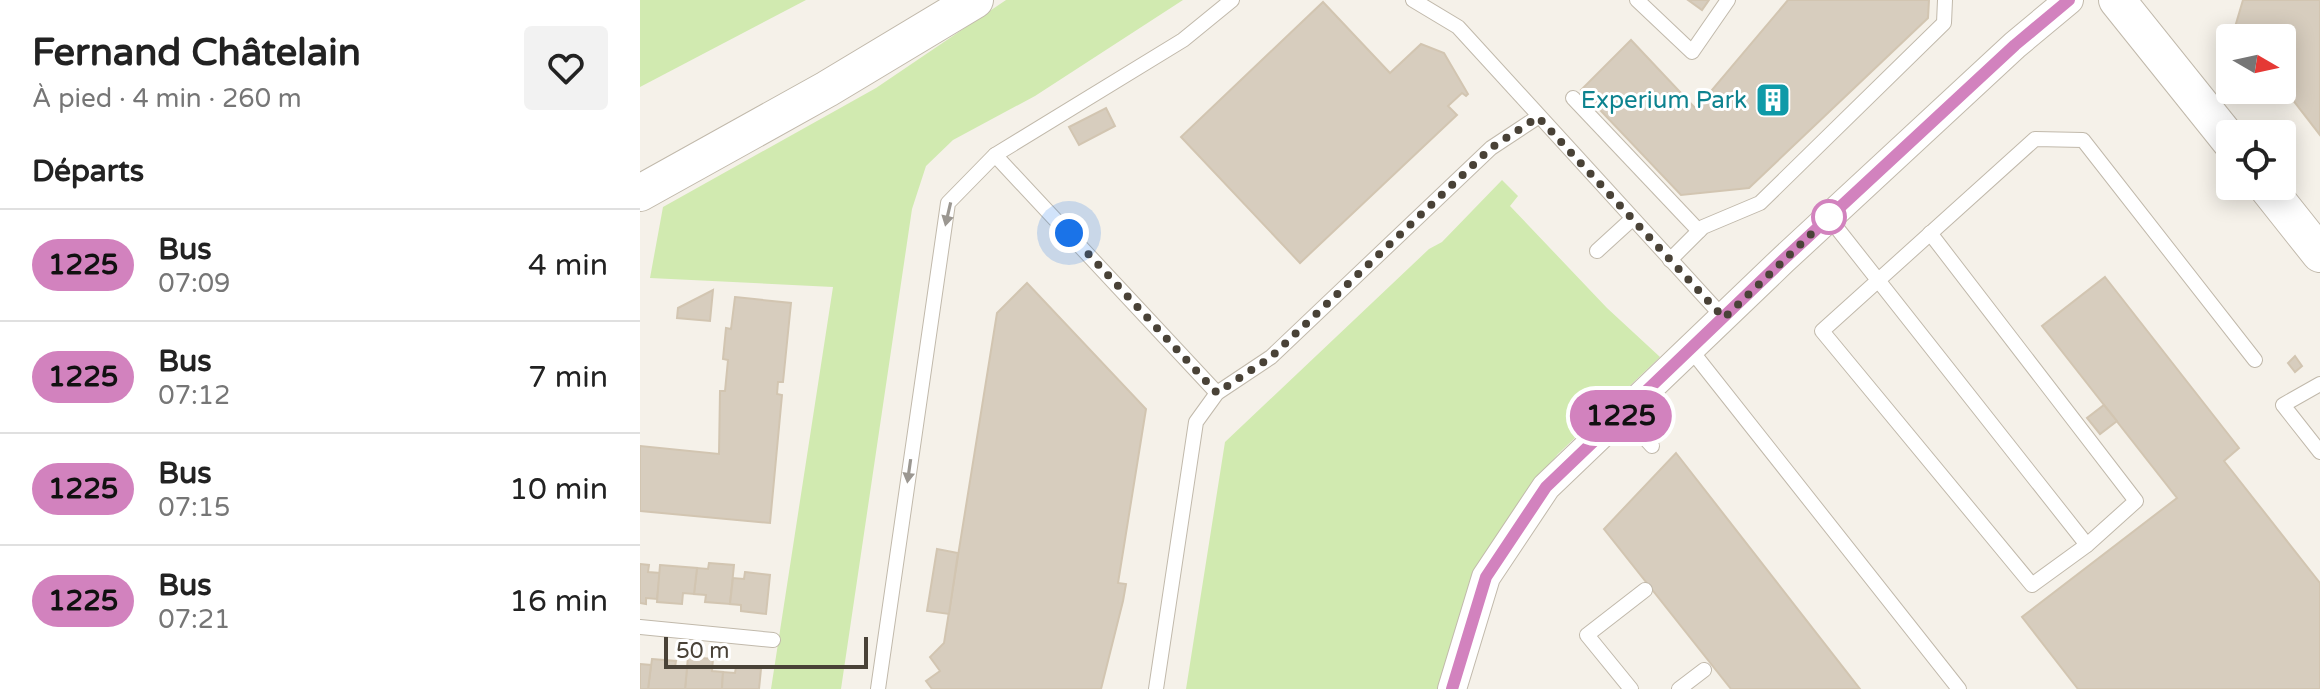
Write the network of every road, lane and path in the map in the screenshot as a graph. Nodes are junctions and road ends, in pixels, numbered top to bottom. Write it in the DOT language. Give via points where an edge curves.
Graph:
graph roads {
  1 [pos="975,0"];
  2 [pos="1232,0"];
  3 [pos="1413,0"];
  4 [pos="1637,0"];
  5 [pos="1728,0"];
  6 [pos="1945,0"];
  7 [pos="2069,0"];
  8 [pos="2117,0"];
  9 [pos="1573,98"];
  10 [pos="1538,117"];
  11 [pos="2216,124"];
  12 [pos="995,155"];
  13 [pos="640,193"];
  14 [pos="2277,200"];
  15 [pos="1829,218"];
  16 [pos="1632,219"];
  17 [pos="1699,231"];
  18 [pos="1930,233"];
  19 [pos="1597,251"];
  20 [pos="2320,254"];
  21 [pos="1670,260"];
  22 [pos="1878,280"];
  23 [pos="1724,318"];
  24 [pos="1691,350"];
  25 [pos="2255,360"];
  26 [pos="2320,384"];
  27 [pos="1217,393"];
  28 [pos="1623,414"];
  29 [pos="1652,446"];
  30 [pos="2320,452"];
  31 [pos="2087,545"];
  32 [pos="1645,590"];
  33 [pos="640,627"];
  34 [pos="773,640"];
  35 [pos="1704,670"];
  36 [pos="878,689"];
  37 [pos="1156,689"];
  38 [pos="1452,689"];
  39 [pos="1631,689"];
  40 [pos="1679,689"];
  41 [pos="1959,689"];
  1 -- 13 [label="street"];
  2 -- 12 [label="lane" via="1183,40"];
  3 -- 10 [label="lane" via="1458,27"];
  4 -- 5 [label="lane" via="1692,52"];
  6 -- 17 [label="lane" via="1944,23 1760,203"];
  7 -- 15 [label="street"];
  8 -- 11 [label="street"];
  9 -- 17 [label="lane"];
  10 -- 16 [label="lane"];
  10 -- 27 [label="lane" via="1491,148 1271,357"];
  12 -- 27 [label="lane"];
  12 -- 36 [label="lane, one-way" via="948,203"];
  14 -- 20 [label="street"];
  15 -- 22 [label="lane"];
  15 -- 23 [label="street"];
  16 -- 19 [label="lane"];
  16 -- 21 [label="lane"];
  17 -- 21 [label="lane"];
  18 -- 22 [label="lane"];
  18 -- 25 [label="lane" via="2035,139 2083,140"];
  18 -- 31 [label="lane" via="2136,501"];
  21 -- 23 [label="lane"];
  22 -- 31 [label="lane"];
  22 -- 31 [label="lane" via="1822,331 2032,585"];
  23 -- 24 [label="street"];
  24 -- 28 [label="street"];
  24 -- 41 [label="lane"];
  26 -- 30 [label="lane" via="2283,405"];
  27 -- 37 [label="lane" via="1196,422"];
  28 -- 29 [label="lane"];
  28 -- 38 [label="street" via="1546,487 1486,577"];
  32 -- 39 [label="lane" via="1587,635"];
  33 -- 34 [label="lane"];
  35 -- 40 [label="lane"];
}
